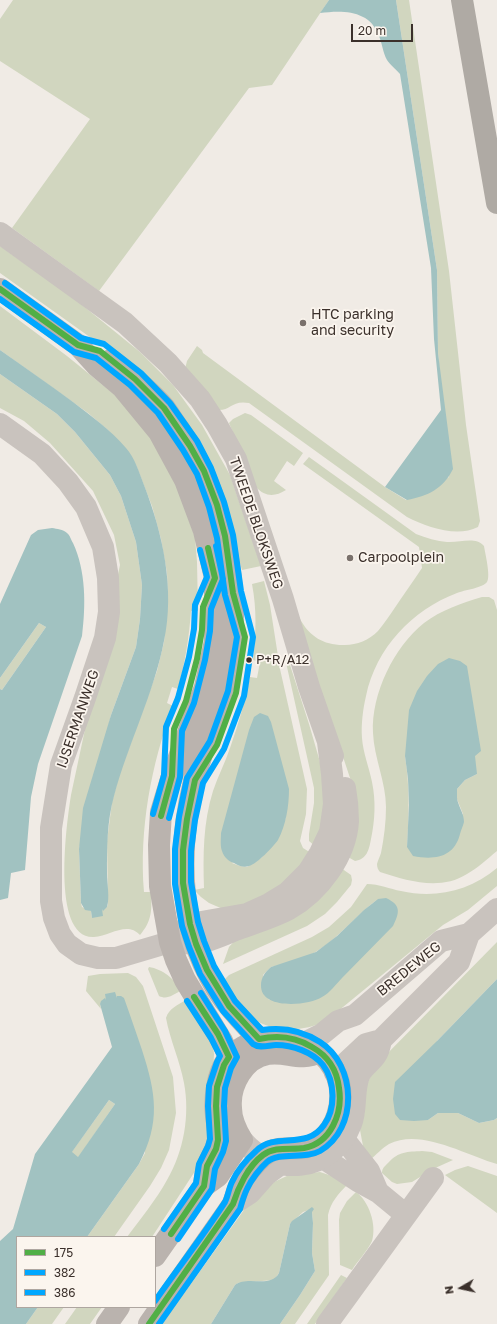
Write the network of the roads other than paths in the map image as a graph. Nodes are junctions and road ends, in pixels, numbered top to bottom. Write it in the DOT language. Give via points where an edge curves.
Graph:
graph roads {
  1 [pos="462,0"];
  2 [pos="497,203"];
  3 [pos="0,233"];
  4 [pos="0,289"];
  5 [pos="78,345"];
  6 [pos="0,424"];
  7 [pos="497,909"];
  8 [pos="193,934"];
  9 [pos="469,934"];
  10 [pos="170,942"];
  11 [pos="259,1039"];
  12 [pos="381,1040"];
  13 [pos="312,1047"];
  14 [pos="229,1057"];
  15 [pos="335,1073"];
  16 [pos="238,1077"];
  17 [pos="338,1132"];
  18 [pos="242,1140"];
  19 [pos="323,1158"];
  20 [pos="271,1161"];
  21 [pos="433,1178"];
  22 [pos="204,1186"];
  23 [pos="378,1192"];
  24 [pos="406,1215"];
  25 [pos="156,1255"];
  26 [pos="118,1308"];
  27 [pos="107,1324"];
  28 [pos="149,1324"];
  29 [pos="327,1324"];
  1 -- 2 [label="highway"];
  3 -- 8 [label="street, TWEEDE BLOKSWEG" via="125,323 168,363 200,399 217,425 236,459 283,599 309,687 343,777 348,822 344,842 336,861 310,894 289,909 262,920"];
  4 -- 5 [label="main road"];
  5 -- 8 [label="main road" via="100,351 135,379 164,408 204,471 225,536 233,593 232,643 195,780 183,850 183,883"];
  5 -- 10 [label="main road" via="97,366 122,387 159,432 186,480 204,531 215,578 214,641 205,687 161,812 158,845 160,886"];
  6 -- 10 [label="street, IJSERMANWEG" via="42,454 68,482 86,507 103,547 108,578 109,612 106,638 61,765 51,828 51,901 54,918 67,944 82,954 98,958 116,958"];
  7 -- 9 [label="street, BREDEWEG"];
  8 -- 10 [label="street, TWEEDE BLOKSWEG"];
  8 -- 11 [label="main road" via="206,970 223,998"];
  9 -- 12 [label="street, BREDEWEG" via="459,962"];
  9 -- 13 [label="street, BREDEWEG" via="441,941 355,1015 346,1032"];
  10 -- 14 [label="main road" via="185,980"];
  11 -- 13 [label="main road" via="281,1037"];
  11 -- 14 [label="main road"];
  12 -- 15 [label="street, BREDEWEG" via="366,1044"];
  12 -- 17 [label="street, BREDEWEG" via="376,1055 360,1074 353,1116 347,1134"];
  13 -- 15 [label="main road" via="330,1061"];
  13 -- 16 [label="main road" via="304,1057 280,1054 260,1056 249,1062"];
  14 -- 16 [label="main road"];
  14 -- 22 [label="main road" via="217,1087 218,1140 207,1166"];
  15 -- 17 [label="main road" via="340,1100"];
  16 -- 18 [label="main road" via="232,1093 231,1108 234,1126"];
  17 -- 19 [label="street" via="334,1150"];
  17 -- 20 [label="main road" via="304,1148 270,1151"];
  17 -- 23 [label="street" via="369,1171"];
  18 -- 20 [label="street" via="247,1147"];
  18 -- 22 [label="main road" via="218,1176"];
  19 -- 20 [label="street" via="300,1166"];
  19 -- 23 [label="street" via="358,1182"];
  20 -- 28 [label="main road" via="239,1186 233,1204"];
  21 -- 24 [label="street"];
  22 -- 25 [label="main road"];
  23 -- 24 [label="street"];
  24 -- 29 [label="street"];
  26 -- 27 [label="main road"];
}
